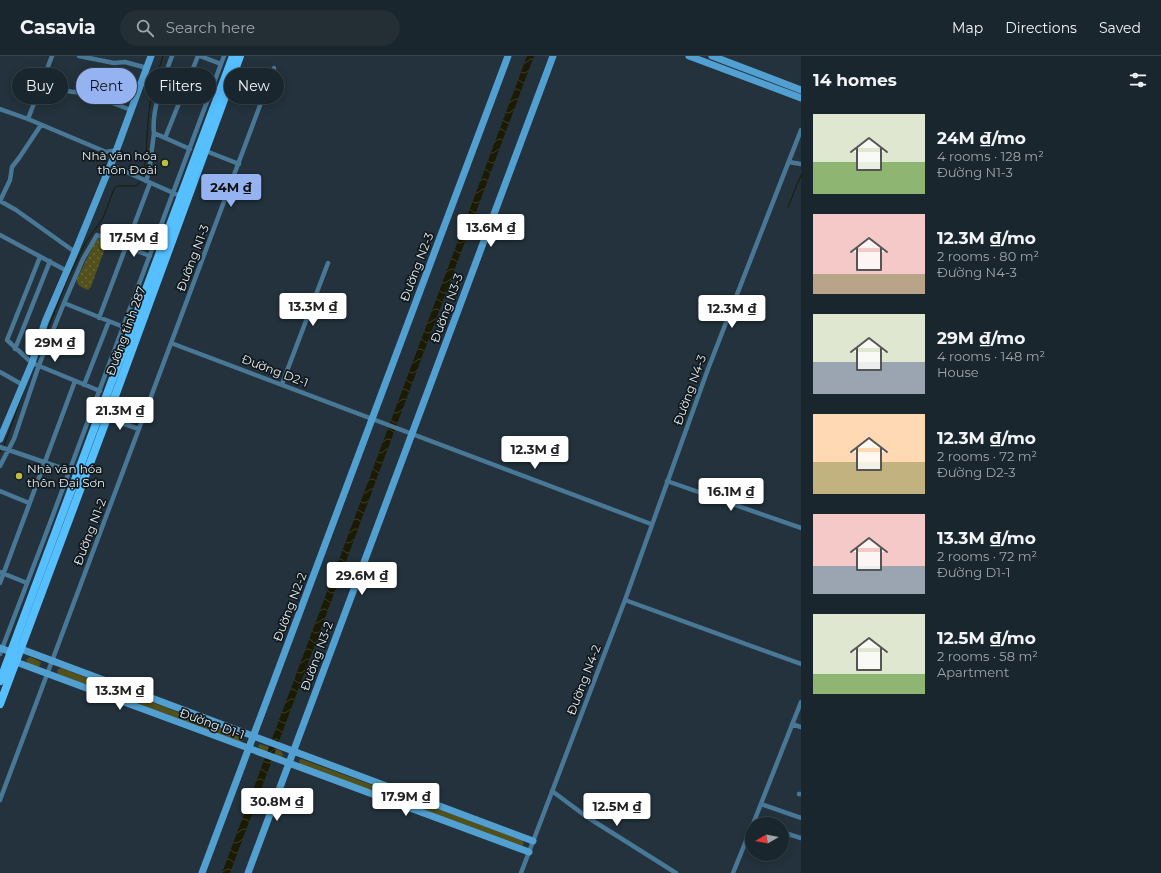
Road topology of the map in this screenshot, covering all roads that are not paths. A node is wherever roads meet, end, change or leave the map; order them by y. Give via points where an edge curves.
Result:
1 (52, 56) edge
2 (79, 56) edge
3 (151, 56) edge
4 (172, 56) edge
5 (199, 56) edge
6 (224, 56) edge
7 (233, 56) edge
8 (240, 56) edge
9 (508, 56) edge
10 (553, 56) edge
11 (689, 56) edge
12 (712, 56) edge
13 (102, 58) edge
14 (221, 64) junction
15 (147, 68) joint
16 (145, 73) edge
17 (801, 90) edge
18 (68, 91) edge
19 (801, 98) edge
20 (261, 104) edge
21 (0, 110) edge
22 (131, 110) junction
23 (28, 119) junction
24 (41, 125) junction
25 (801, 130) edge
26 (154, 134) junction
27 (164, 138) junction
28 (190, 149) junction
29 (117, 150) junction
30 (206, 151) junction
31 (789, 162) junction
32 (239, 164) junction
33 (801, 164) edge
34 (111, 165) junction
35 (148, 182) junction
36 (177, 194) junction
37 (0, 235) edge
38 (126, 246) junction
39 (76, 252) junction
40 (150, 256) junction
41 (40, 257) junction
42 (50, 261) junction
43 (328, 263) dead end
44 (67, 271) junction
45 (64, 303) junction
46 (99, 318) junction
47 (109, 321) junction
48 (127, 328) junction
49 (171, 343) junction
50 (15, 349) junction
51 (32, 363) junction
52 (39, 365) junction
53 (0, 372) edge
54 (75, 381) junction
55 (23, 384) junction
56 (282, 384) junction
57 (84, 385) junction
58 (107, 395) junction
59 (108, 418) junction
60 (372, 418) junction
61 (139, 429) junction
62 (412, 433) junction
63 (0, 439) edge
64 (0, 447) edge
65 (9, 450) junction
66 (45, 462) junction
67 (0, 466) edge
68 (70, 470) junction
69 (667, 481) junction
70 (0, 491) edge
71 (29, 503) junction
72 (651, 524) junction
73 (801, 528) edge
74 (2, 573) edge
75 (0, 583) edge
76 (27, 583) junction
77 (625, 600) junction
78 (20, 649) junction
79 (1, 650) edge
80 (11, 652) junction
81 (52, 661) junction
82 (16, 662) junction
83 (801, 664) edge
84 (47, 674) junction
85 (0, 681) edge
86 (801, 703) edge
87 (0, 704) edge
88 (792, 724) junction
89 (801, 726) edge
90 (253, 736) junction
91 (248, 749) junction
92 (294, 752) junction
93 (290, 764) junction
94 (552, 791) junction
95 (0, 800) edge
96 (760, 804) junction
97 (755, 817) edge
98 (801, 818) edge
99 (789, 834) edge
100 (801, 838) edge
101 (533, 841) junction
102 (745, 844) edge
103 (529, 852) junction
104 (202, 873) edge
105 (248, 873) edge
106 (521, 873) edge
107 (676, 873) edge
108 (733, 873) edge

1 - 23 street
2 - 13 street
3 - 15 street
4 - 26 street via 161,89 153,125
5 - 14 street
5 - 27 street
6 - 14 street
7 - 36 main road, Đường tỉnh 287
8 - 30 main road, Đường tỉnh 287
9 - 60 street, Đường N2-3
10 - 62 street, Đường N3-3
11 - 19 street
12 - 17 street
13 - 15 street via 114,63 125,62
14 - 28 street
16 - 22 street
18 - 22 street via 89,94
20 - 32 street, Đường N1-3
21 - 23 street
22 - 29 street
23 - 24 street
24 - 29 street via 106,152
24 - 39 street via 12,167 10,180 0,201
25 - 31 street, Đường N4-3
26 - 27 street
26 - 35 street
27 - 28 street
28 - 36 street
29 - 34 street
30 - 32 street
30 - 58 main road, Đường tỉnh 287
31 - 33 street
31 - 69 street, Đường N4-3
32 - 49 street, Đường N1-3
34 - 35 street
34 - 39 street
35 - 36 street
35 - 38 street
36 - 40 street
36 - 48 main road, Đường tỉnh 287
37 - 41 street
38 - 40 street
38 - 45 street via 97,235 83,259
38 - 46 street
39 - 44 street
40 - 48 street
41 - 42 street
41 - 50 street via 7,340
42 - 44 street
42 - 50 street
43 - 56 street
44 - 51 street via 45,322
45 - 46 street
45 - 52 street
46 - 47 street
47 - 48 street
47 - 57 street
48 - 58 main road, Đường tỉnh 287
49 - 56 street, Đường D2-1
49 - 61 street, Đường N1-2
50 - 51 street
51 - 52 street
51 - 55 street
52 - 54 street
52 - 65 street
53 - 55 street
54 - 57 street
54 - 66 street
55 - 63 street
56 - 60 street, Đường D2-1
57 - 58 street
58 - 59 main road, Đường tỉnh 287
58 - 68 street
58 - 80 main road, Đường tỉnh 287
59 - 61 street
59 - 78 main road, Đường tỉnh 287
60 - 62 street, Đường D2-1
60 - 90 street, Đường N2-2
61 - 81 street, Đường N1-2
62 - 72 street, Đường D2-1
62 - 92 street, Đường N3-2
64 - 65 street
65 - 66 street
65 - 67 street
66 - 68 street
66 - 71 street
68 - 76 street
69 - 72 street, Đường N4-3
69 - 73 street
70 - 71 street
71 - 74 street
72 - 77 street, Đường N4-2
74 - 75 street
74 - 76 street
76 - 79 street
77 - 83 street
77 - 94 street, Đường N4-2
78 - 80 street
78 - 81 street, Đường D1-1
78 - 82 main road, Đường tỉnh 287
79 - 80 street
80 - 82 street
80 - 85 main road, Đường tỉnh 287
81 - 84 street, Đường N1-2
81 - 90 street, Đường D1-1
82 - 84 street, Đường D1-1
82 - 87 main road, Đường tỉnh 287
84 - 91 street, Đường D1-1
84 - 95 street, Đường N1-2
86 - 88 street
88 - 89 street
88 - 96 street
90 - 91 street, Đường N2-2
90 - 92 street, Đường D1-1
91 - 93 street, Đường D1-1
91 - 104 street, Đường N2-2
92 - 93 street, Đường N3-2
92 - 101 street, Đường D1-1
93 - 103 street, Đường D1-1
93 - 105 street, Đường N3-2
94 - 101 street, Đường N4-2
94 - 107 street via 587,817
96 - 97 street
96 - 98 street
99 - 100 street
101 - 103 street, Đường N4-2
102 - 108 street
103 - 106 street, Đường N4-2

